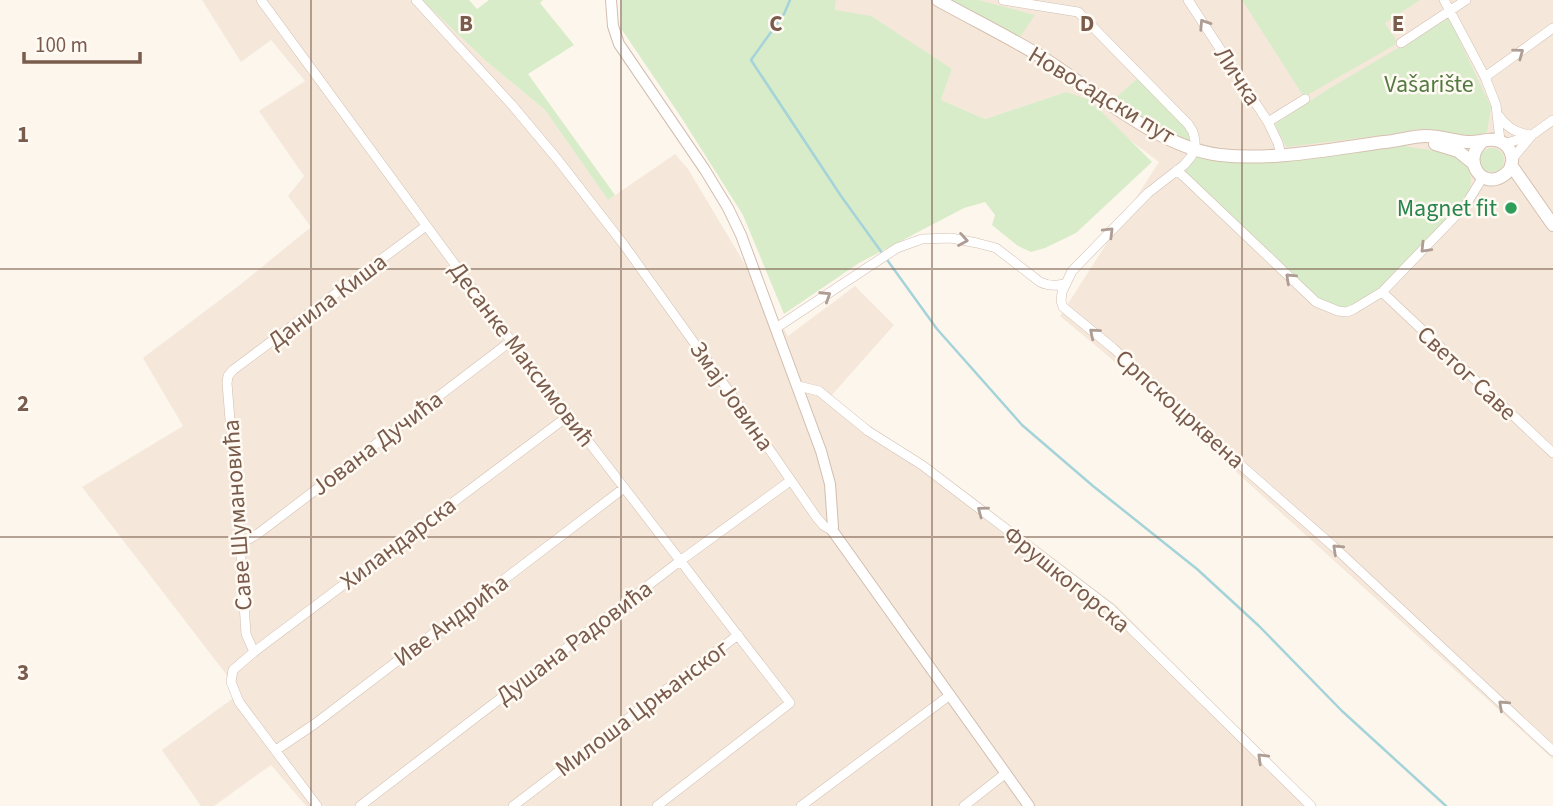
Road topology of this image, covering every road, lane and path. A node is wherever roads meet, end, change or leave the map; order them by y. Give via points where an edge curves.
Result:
1 (261, 0) edge
2 (416, 0) edge
3 (611, 0) edge
4 (938, 0) edge
5 (1003, 0) edge
6 (1188, 0) edge
7 (1444, 0) edge
8 (1466, 0) edge
9 (1450, 11) junction
10 (1553, 28) edge
11 (1401, 43) dead end
12 (1485, 77) junction
13 (1304, 99) dead end
14 (1497, 112) junction
15 (1553, 120) edge
16 (1268, 122) junction
17 (1532, 135) junction
18 (1400, 140) junction
19 (1494, 142) junction
20 (1195, 150) junction
21 (1282, 155) junction
22 (1512, 162) junction
23 (1473, 163) junction
24 (1177, 170) junction
25 (1483, 177) junction
26 (1500, 178) junction
27 (1536, 202) junction
28 (1553, 225) edge
29 (426, 226) junction
30 (1065, 284) junction
31 (1382, 292) junction
32 (776, 328) junction
33 (511, 341) junction
34 (228, 376) joint
35 (798, 386) junction
36 (568, 416) junction
37 (1553, 453) edge
38 (790, 481) junction
39 (624, 488) junction
40 (832, 530) junction
41 (240, 542) junction
42 (680, 561) junction
43 (738, 635) junction
44 (254, 652) junction
45 (950, 695) junction
46 (276, 750) junction
47 (1553, 751) edge
48 (1006, 774) junction
49 (317, 806) edge
50 (360, 806) edge
51 (513, 806) edge
52 (657, 806) edge
53 (801, 806) edge
54 (964, 806) edge
55 (1030, 806) edge
56 (1311, 806) edge

1 - 29 street, Десанке Максимовић
2 - 38 street, Змај Јовина via 558,160 624,245
3 - 32 street via 612,26 619,44 728,208
4 - 20 main road, Новосадски пут via 1040,56 1139,123
5 - 20 street via 1078,12 1188,124
16 -> 6 street, Личка
7 - 9 street
8 - 9 street
9 - 11 street
9 - 12 street
12 -> 10 street
12 - 14 street
13 - 16 street
14 - 17 street via 1513,130
14 - 19 street
15 - 17 street
16 - 21 street, Личка
17 - 19 street
17 - 22 street
18 - 19 main road, Новосадски пут via 1427,136
18 - 21 main road, Новосадски пут
18 - 23 main road, Новосадски пут via 1444,146
19 - 22 main road via 1509,148
19 - 23 main road via 1474,151
20 - 21 main road, Новосадски пут via 1227,156
20 - 24 street
22 - 26 main road
22 - 27 main road
23 - 25 main road, Новосадски пут
30 -> 24 street via 1105,235
31 -> 24 street via 1347,312 1316,302
25 - 26 main road
25 -> 31 street via 1465,206
26 - 27 main road
27 - 28 main road
29 - 33 street, Десанке Максимовић
29 - 34 street, Данила Киша
32 -> 30 street via 897,248 922,239 951,238 996,248 1045,285
47 -> 30 street, Српскоцрквена via 1334,546 1063,307
31 - 37 street, Светог Саве
32 - 35 street
33 - 36 street, Десанке Максимовић
33 - 41 street, Јована Дучића via 259,533
34 - 41 street, Саве Шумановића
35 - 40 street via 828,473
56 -> 35 street, Фрушкогорска via 1110,608 819,391
36 - 39 street, Десанке Максимовић
36 - 44 street, Хиландарска
38 - 40 street, Змај Јовина
38 - 42 street, Душана Радовића
39 - 42 street, Десанке Максимовић
39 - 46 street, Иве Андрића
40 - 45 street, Змај Јовина
41 - 44 street, Саве Шумановића via 246,635
42 - 43 street, Десанке Максимовић
42 - 50 street, Душана Радовића
43 - 51 street, Милоша Црњанског
43 - 52 street, Десанке Максимовић via 790,704
44 - 46 street, Хиландарска via 232,674 233,688
45 - 48 street, Змај Јовина
45 - 53 street
46 - 49 street
48 - 54 street
48 - 55 street, Змај Јовина

